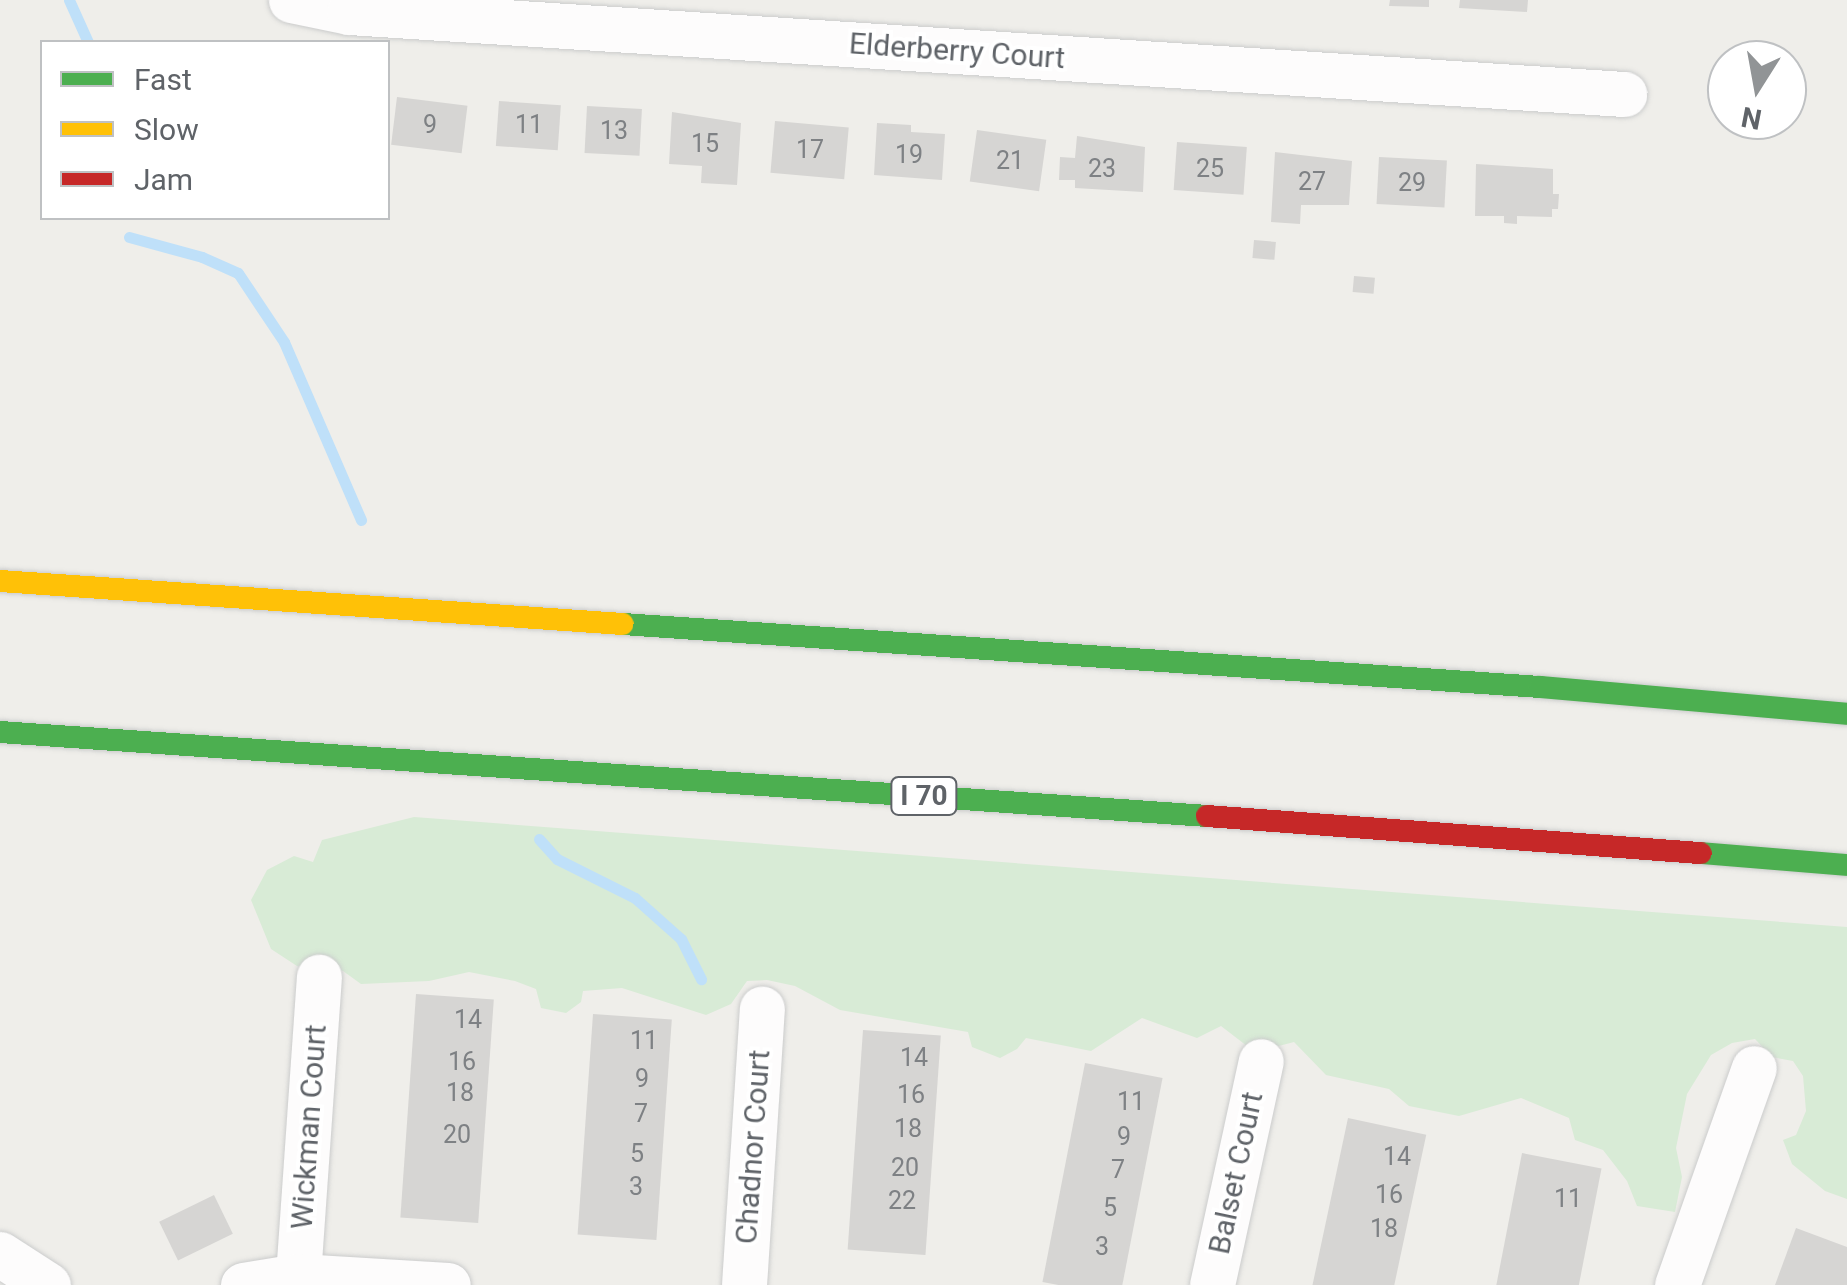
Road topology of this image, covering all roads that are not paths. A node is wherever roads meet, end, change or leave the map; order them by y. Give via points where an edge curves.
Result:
1 (292, 0) edge
2 (1624, 94) dead end
3 (0, 581) edge
4 (1847, 714) edge
5 (0, 732) edge
6 (1847, 865) edge
7 (319, 977) dead end
8 (762, 1008) dead end
9 (1261, 1061) dead end
10 (1754, 1068) dead end
11 (0, 1254) edge
12 (298, 1276) junction
13 (48, 1285) edge
14 (243, 1285) edge
15 (448, 1285) edge
16 (744, 1285) edge
17 (1212, 1285) edge
18 (1677, 1285) edge

1 - 2 street, Elderberry Court via 349,12
3 - 4 highway
5 - 6 highway, I 70
7 - 12 street, Wickman Court
8 - 16 street, Chadnor Court
9 - 17 street, Balset Court
10 - 18 street
11 - 13 street
12 - 14 street
12 - 15 street

